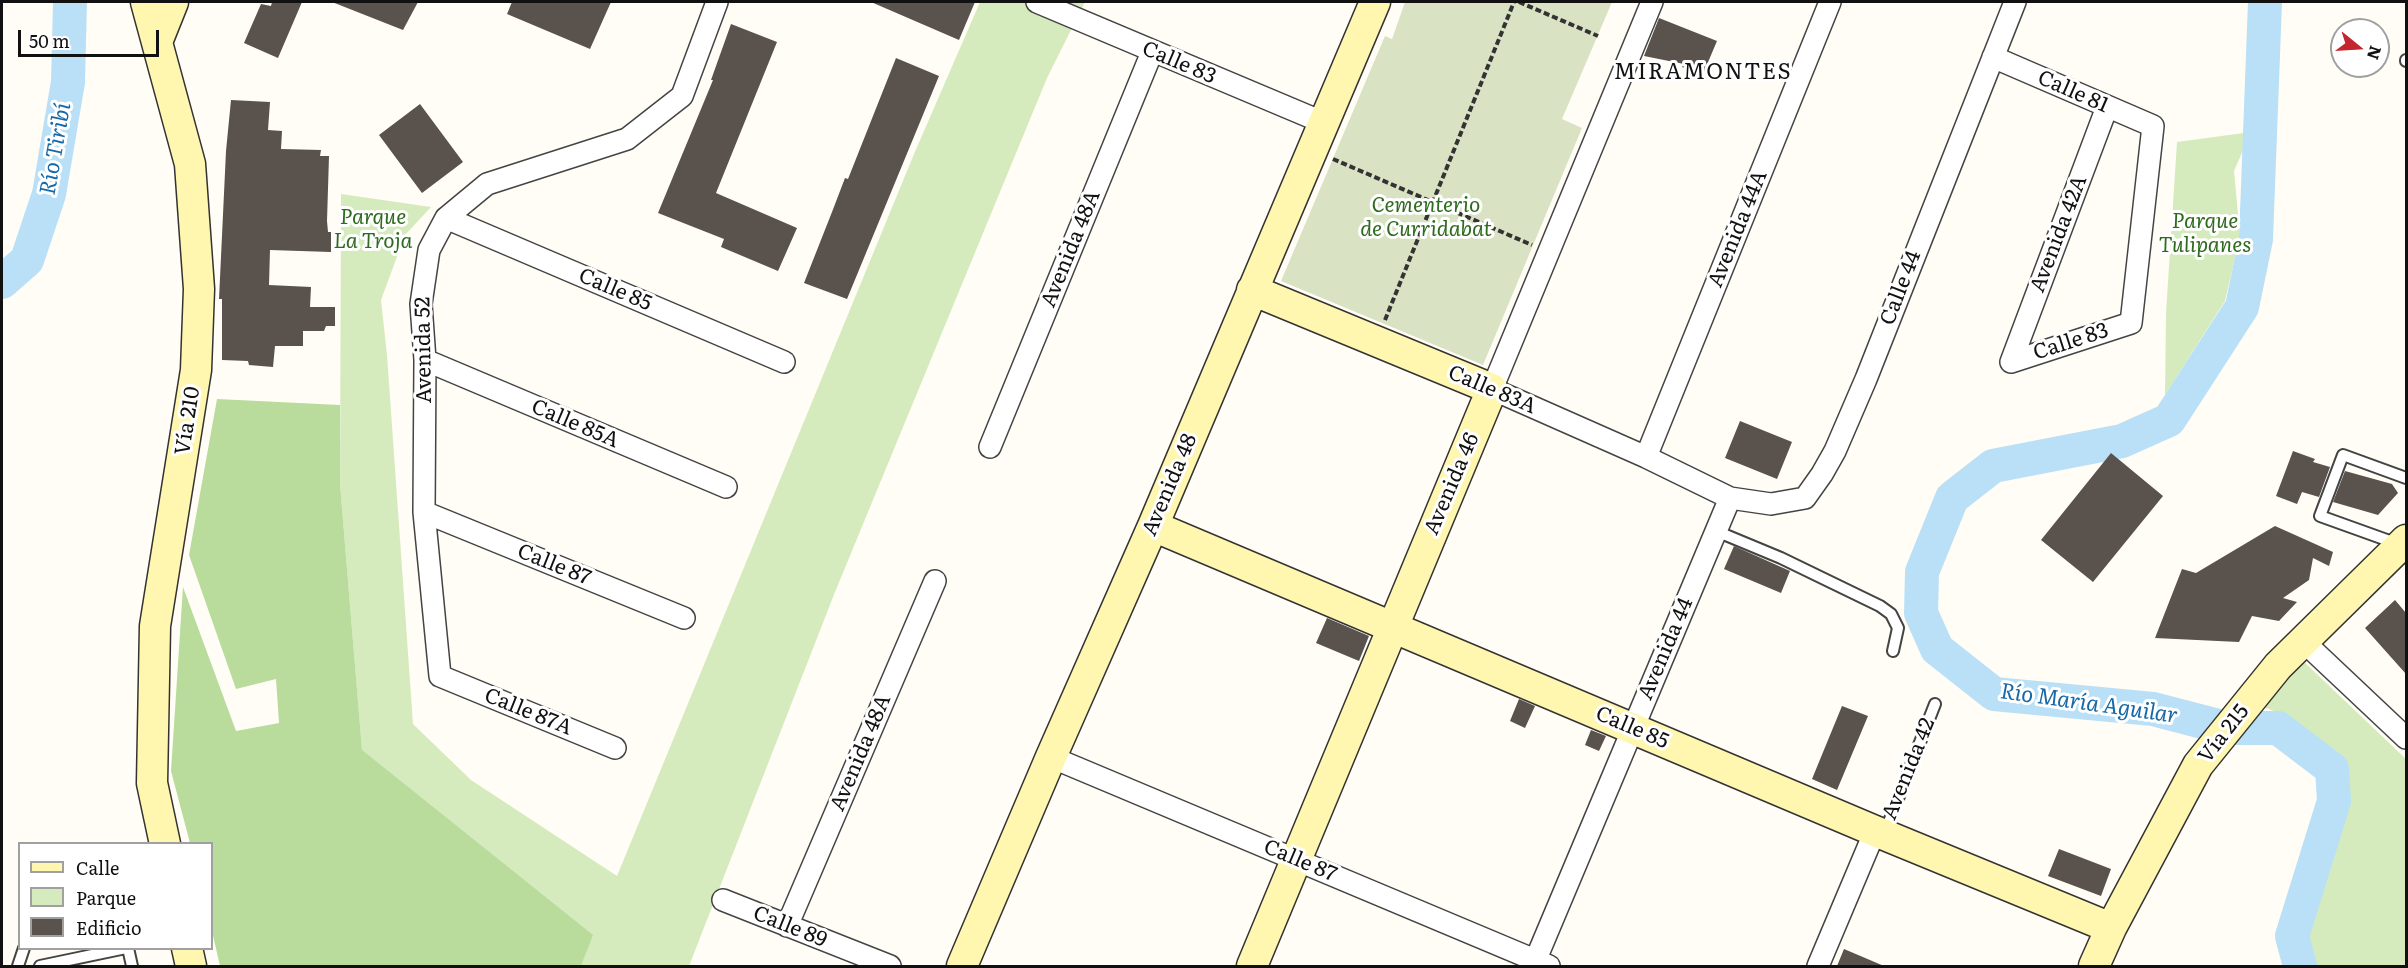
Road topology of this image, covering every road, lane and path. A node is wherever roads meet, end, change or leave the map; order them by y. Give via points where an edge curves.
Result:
1 (146, 2) edge
2 (173, 2) edge
3 (717, 2) edge
4 (1037, 2) edge
5 (1375, 2) edge
6 (1514, 2) edge
7 (1519, 2) edge
8 (1652, 2) edge
9 (1830, 2) edge
10 (2015, 2) edge
11 (1598, 36) dead end
12 (157, 42) junction
13 (1152, 52) junction
14 (1993, 57) junction
15 (2107, 107) junction
16 (1322, 122) junction
17 (1333, 159) dead end
18 (1432, 201) junction
19 (446, 218) junction
20 (1533, 245) dead end
21 (1252, 290) junction
22 (1383, 323) dead end
23 (2131, 323) joint
24 (425, 360) junction
25 (784, 362) dead end
26 (2011, 362) joint
27 (1492, 389) junction
28 (990, 447) dead end
29 (1646, 457) junction
30 (2406, 478) edge
31 (726, 488) dead end
32 (1730, 498) junction
33 (424, 512) junction
34 (1153, 526) junction
35 (1716, 531) junction
36 (2403, 542) edge
37 (935, 581) dead end
38 (684, 618) dead end
39 (1392, 626) junction
40 (2303, 640) junction
41 (1893, 651) dead end
42 (440, 676) joint
43 (1935, 704) dead end
44 (1632, 728) junction
45 (2406, 738) edge
46 (615, 748) dead end
47 (1051, 757) junction
48 (1879, 833) junction
49 (165, 842) edge
50 (1296, 859) junction
51 (723, 900) dead end
52 (787, 926) junction
53 (2111, 928) junction
54 (23, 950) edge
55 (117, 950) edge
56 (128, 950) edge
57 (187, 950) edge
58 (1539, 964) edge
59 (18, 966) edge
60 (40, 966) edge
61 (132, 966) edge
62 (191, 966) edge
63 (890, 966) edge
64 (962, 966) edge
65 (1252, 966) edge
66 (1818, 966) edge
67 (2094, 966) edge

1 - 12 main road, Vía 210
2 - 12 main road
3 - 19 street, Avenida 52 via 681,96 627,140 487,184
4 - 13 street, Calle 83
5 - 16 main road, Avenida 48
6 - 18 path
7 - 11 path
8 - 27 street, Avenida 46
9 - 29 street, Avenida 44A
10 - 14 street, Calle 44
12 - 49 main road, Vía 210 via 190,164 199,289 196,370 155,626 152,783
13 - 16 street, Calle 83
13 - 28 street, Avenida 48A
14 - 15 street, Calle 81
14 - 32 street, Calle 44 via 1866,379 1822,474 1805,498 1771,504
15 - 23 street, Calle 81 via 2153,126
15 - 26 street, Avenida 42A
16 - 21 main road, Avenida 48
17 - 18 path
18 - 20 path
18 - 22 path
19 - 24 street, Avenida 52 via 429,250 420,304
19 - 25 street, Calle 85
21 - 27 main road, Calle 83A
21 - 34 main road, Avenida 48
23 - 26 street, Calle 83
24 - 31 street, Calle 85A
24 - 33 street, Avenida 52
27 - 29 street, Calle 83A
27 - 39 main road, Avenida 46
29 - 32 street, Calle 83A
30 - 36 lane via 2343,455 2320,516
32 - 35 street, Avenida 44
33 - 38 street, Calle 87
33 - 42 street, Avenida 52
34 - 39 main road, Calle 85
34 - 47 main road, Avenida 48
35 - 41 lane via 1880,606 1891,614 1898,628
35 - 44 street, Avenida 44
36 - 40 main road, Vía 215
37 - 52 street, Avenida 48A
39 - 44 main road, Calle 85
39 - 50 main road, Avenida 46
40 - 45 street
40 - 53 main road, Vía 215 via 2198,765
42 - 46 street, Calle 87A
43 - 48 lane, Avenida 42
44 - 48 main road, Calle 85
44 - 58 street, Avenida 44
47 - 50 street, Calle 87
47 - 64 main road, Avenida 48
48 - 53 main road, Calle 85
48 - 66 street, Avenida 42
50 - 58 street, Calle 87
50 - 65 main road, Avenida 46
51 - 52 street, Calle 89
52 - 63 street, Calle 89
53 - 67 main road, Vía 215
54 - 59 lane
55 - 60 lane
56 - 61 lane
57 - 62 main road

